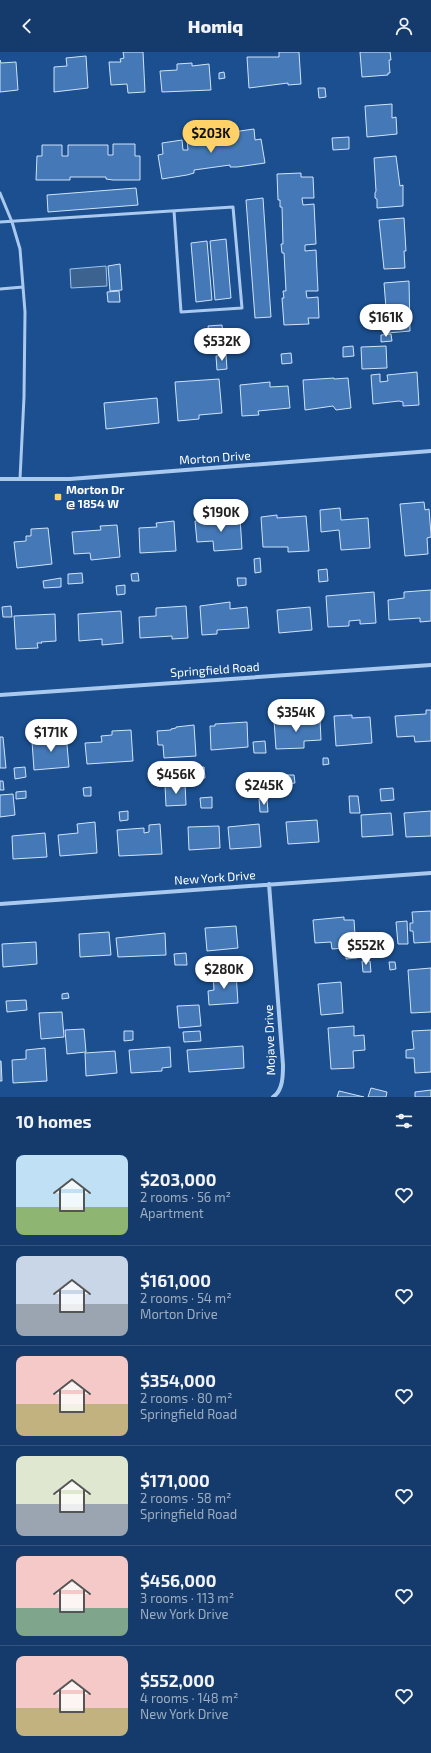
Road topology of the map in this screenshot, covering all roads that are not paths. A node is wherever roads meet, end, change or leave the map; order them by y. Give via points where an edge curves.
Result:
1 (0, 193) edge
2 (174, 211) junction
3 (0, 222) edge
4 (12, 222) junction
5 (23, 287) junction
6 (0, 288) edge
7 (431, 451) edge
8 (0, 479) edge
9 (20, 480) junction
10 (431, 665) edge
11 (0, 695) edge
12 (431, 873) edge
13 (269, 884) junction
14 (0, 904) edge
15 (273, 1097) edge

1 - 4 lane
2 - 2 lane via 181,312 242,308 233,206
2 - 4 lane
3 - 4 lane
4 - 5 lane via 20,249
5 - 6 lane
5 - 9 lane via 25,346
7 - 9 street, Morton Drive via 70,479
8 - 9 street, Morton Drive
10 - 11 street, Springfield Road
12 - 13 street, New York Drive
13 - 14 street, New York Drive
13 - 15 street, Mojave Drive via 283,1065 281,1086

